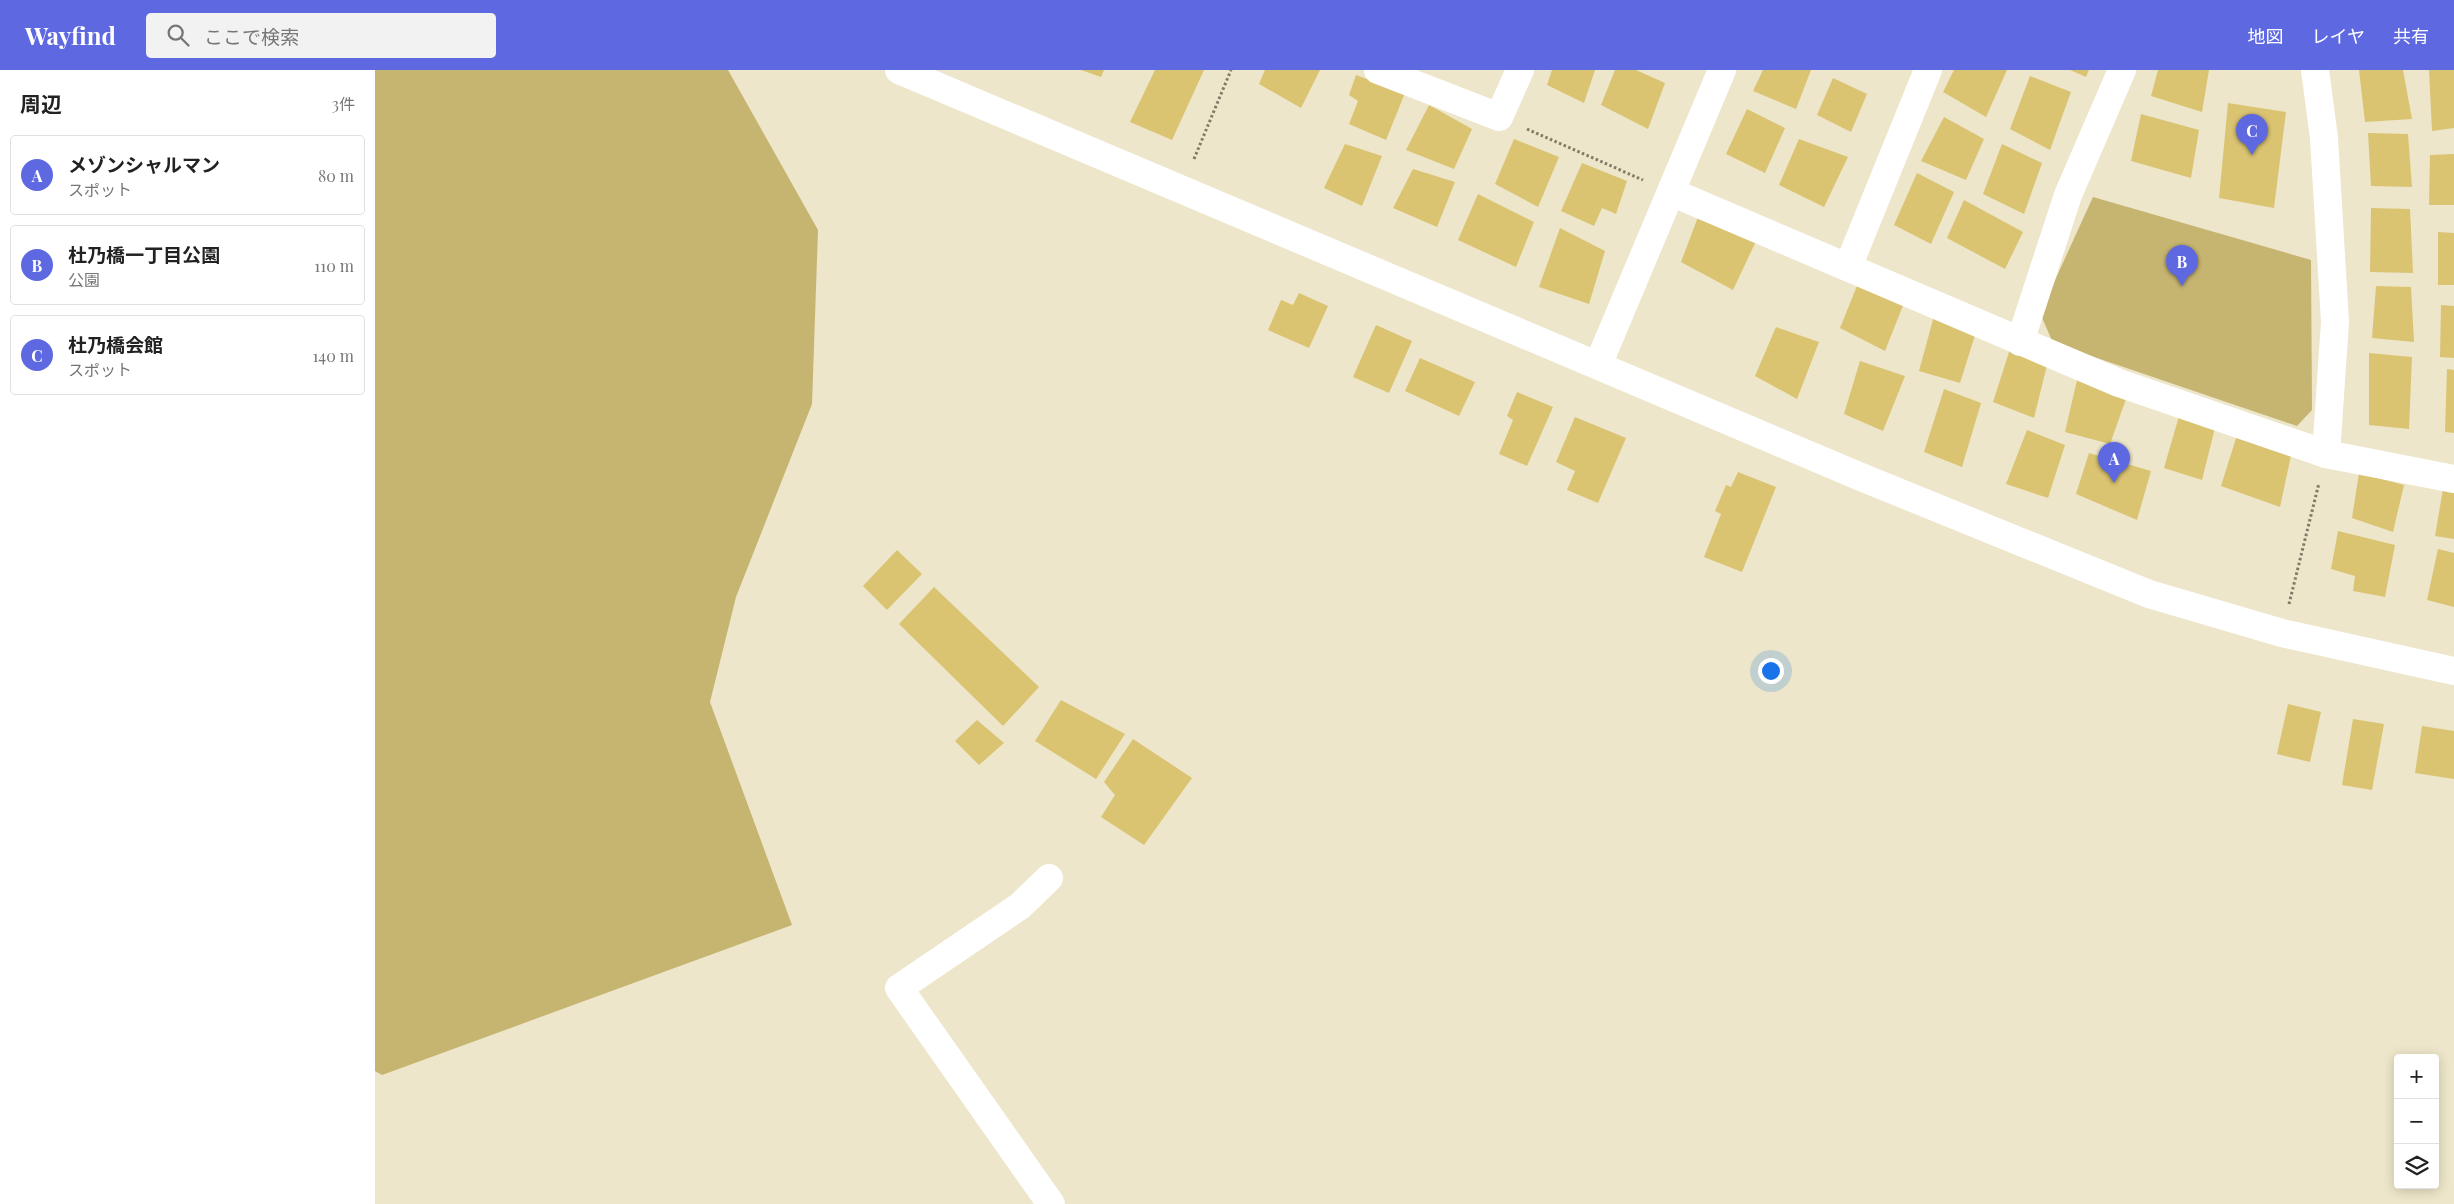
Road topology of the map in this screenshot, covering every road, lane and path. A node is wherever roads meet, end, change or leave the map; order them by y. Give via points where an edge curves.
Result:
1 (899, 70) edge
2 (1231, 70) edge
3 (1378, 70) edge
4 (1520, 70) edge
5 (1723, 70) edge
6 (1928, 70) edge
7 (2122, 70) edge
8 (2315, 70) edge
9 (1499, 117) junction
10 (1182, 188) junction
11 (1671, 192) junction
12 (1848, 267) junction
13 (2020, 342) junction
14 (1598, 365) junction
15 (2326, 454) junction
16 (2454, 479) edge
17 (2282, 632) junction
18 (2454, 671) edge
19 (1049, 878) dead end
20 (1051, 1204) edge

1 - 10 street
2 - 10 path
3 - 9 street
4 - 9 street
5 - 11 street
6 - 12 street
7 - 13 street via 2068,195
8 - 15 street via 2324,138 2335,322
9 - 11 path
10 - 14 street
11 - 12 street
11 - 14 street
12 - 13 street
13 - 15 street via 2119,383
14 - 17 street via 2149,594
15 - 16 street
15 - 17 path
17 - 18 street
19 - 20 street via 1020,906 899,988

